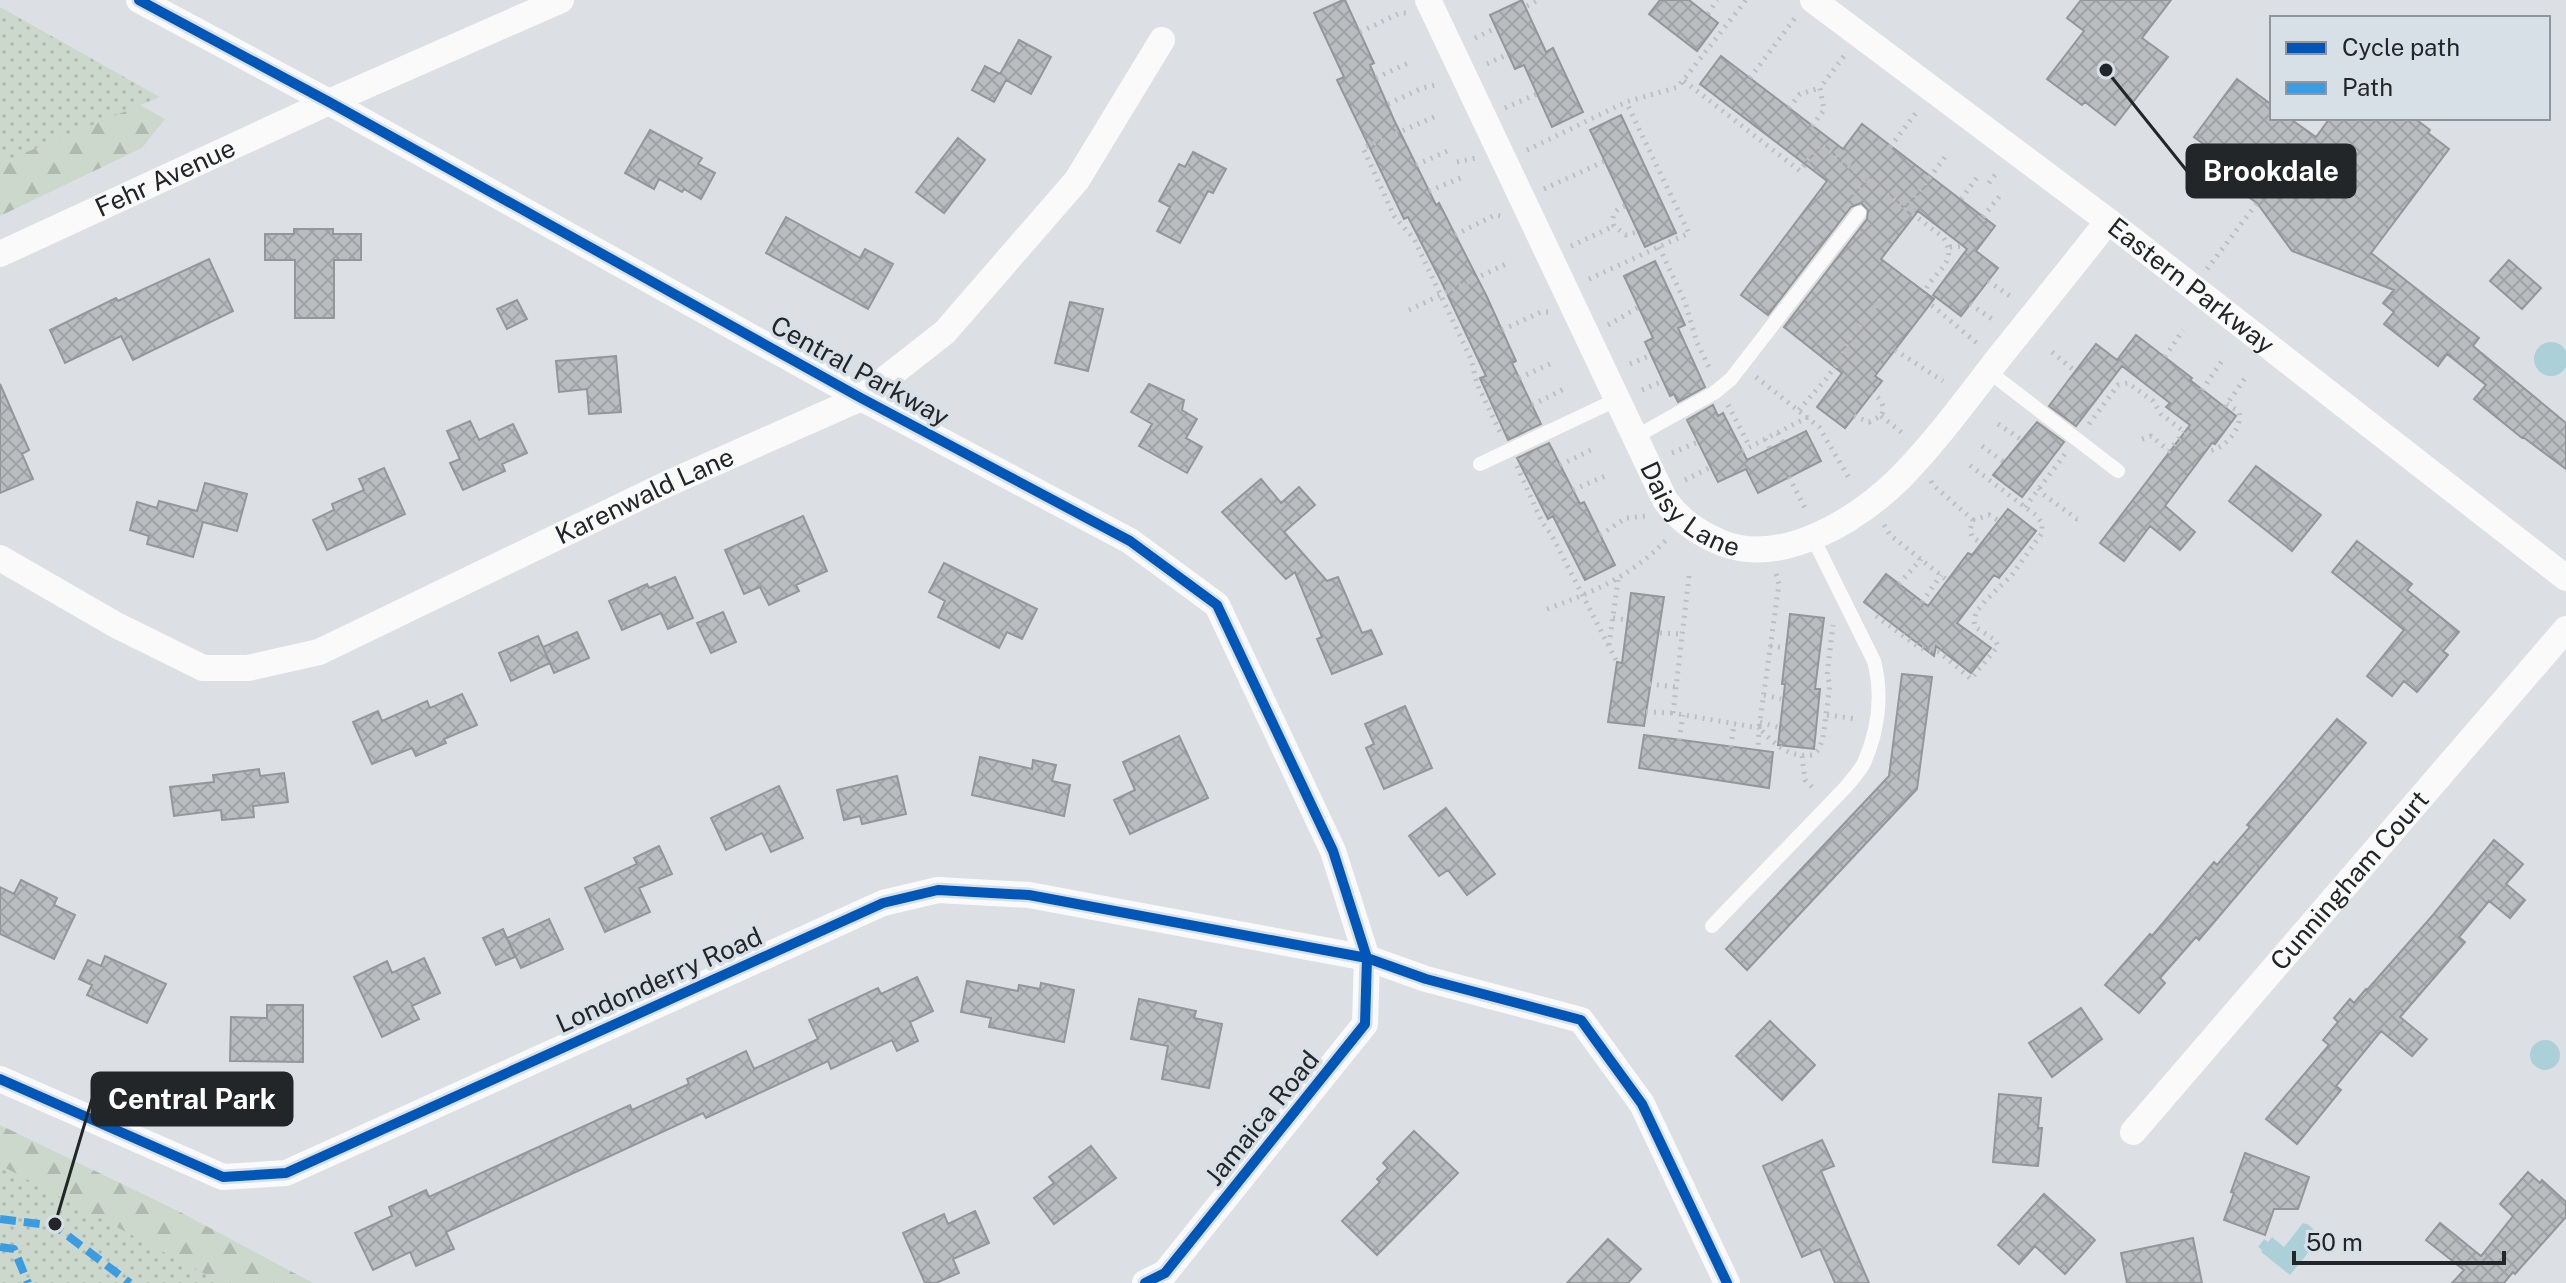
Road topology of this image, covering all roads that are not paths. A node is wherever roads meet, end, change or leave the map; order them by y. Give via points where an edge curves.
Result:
1 (139, 0) edge
2 (561, 0) edge
3 (1807, 5) edge
4 (173, 8) edge
5 (1432, 8) edge
6 (1162, 40) dead end
7 (329, 102) junction
8 (1859, 213) dead end
9 (2108, 221) junction
10 (0, 254) edge
11 (1988, 371) junction
12 (1630, 395) junction
13 (861, 398) junction
14 (1635, 437) junction
15 (1480, 464) dead end
16 (2118, 471) dead end
17 (1815, 536) junction
18 (0, 558) edge
19 (2566, 578) edge
20 (2566, 629) edge
21 (1712, 926) dead end
22 (1367, 958) junction
23 (0, 1079) edge
24 (2133, 1132) dead end
25 (1145, 1283) edge
26 (1727, 1283) edge

1 - 4 street, Central Parkway
2 - 7 street, Fehr Avenue
3 - 9 street, Eastern Parkway via 1933,90
4 - 7 street, Central Parkway
5 - 12 street, Daisy Lane via 1478,75 1505,159 1577,314
6 - 13 street, Karenwald Lane via 1077,180 945,332
7 - 10 street, Fehr Avenue
7 - 13 street, Central Parkway
8 - 14 lane via 1741,367 1720,388
9 - 11 street, Daisy Lane
9 - 19 street, Eastern Parkway
11 - 16 lane
11 - 17 street, Daisy Lane via 1900,478 1855,514
12 - 14 street, Daisy Lane via 1628,426
12 - 15 lane
13 - 18 street, Karenwald Lane via 667,484 319,652 248,668 203,668
13 - 22 street, Central Parkway via 1130,541 1217,605 1333,851
14 - 17 street, Daisy Lane via 1665,500 1705,536 1733,547 1762,550
17 - 21 lane via 1874,661 1879,682 1876,721 1863,765
20 - 24 street, Cunningham Court
22 - 23 street, Londonderry Road via 1029,895 938,890 883,903 286,1173 250,1177 223,1177
22 - 25 street, Jamaica Road via 1365,1024 1165,1273
22 - 26 street, Londonderry Road via 1581,1020 1642,1104

